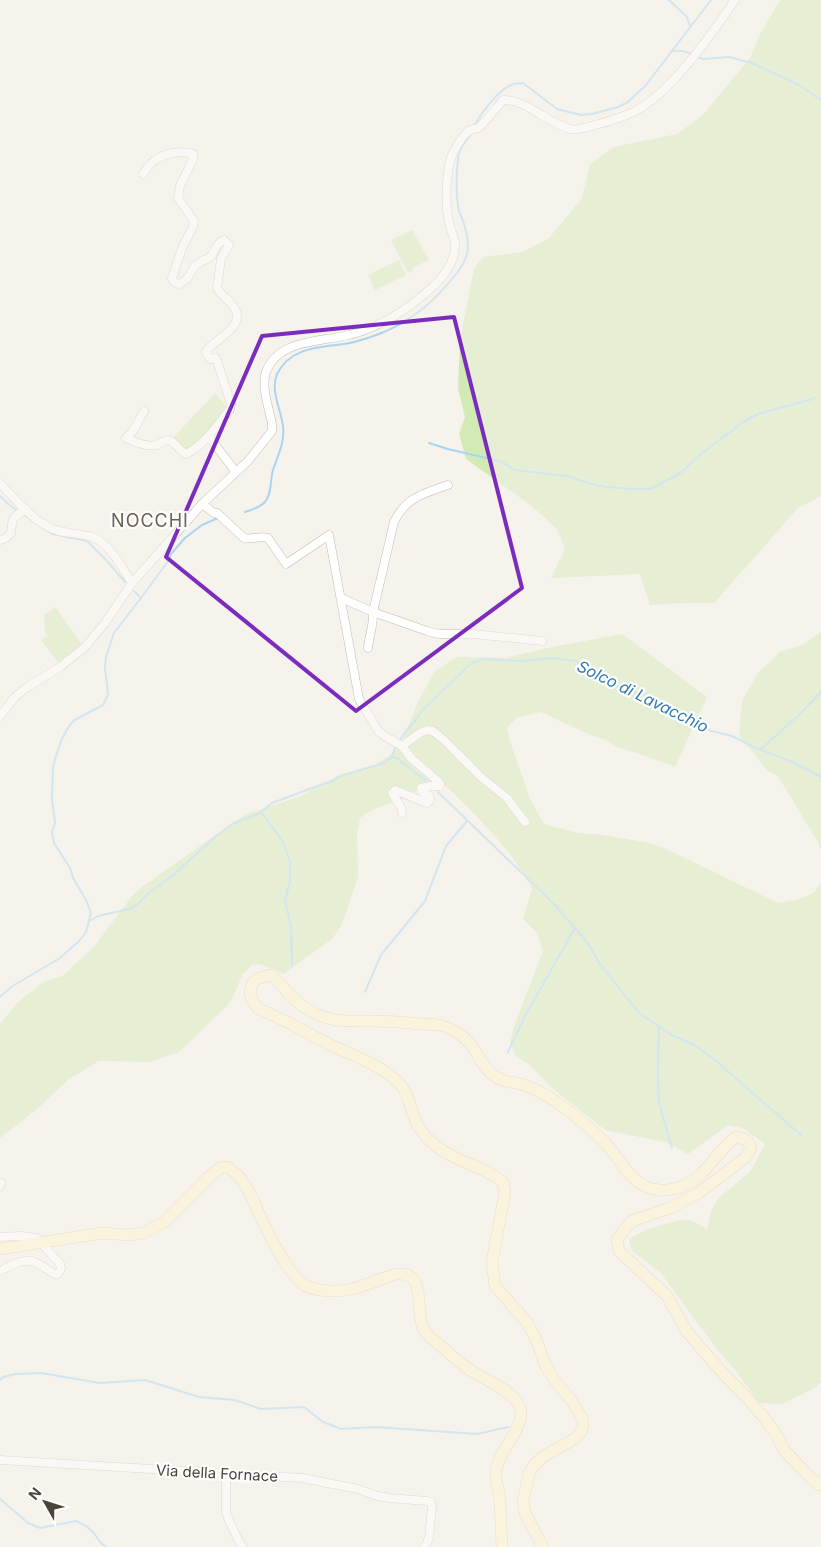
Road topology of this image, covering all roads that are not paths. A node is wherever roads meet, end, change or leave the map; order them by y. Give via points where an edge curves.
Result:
1 (735, 0) edge
2 (142, 174) dead end
3 (144, 411) dead end
4 (208, 437) junction
5 (236, 472) junction
6 (0, 484) edge
7 (448, 485) dead end
8 (202, 504) junction
9 (26, 509) junction
10 (0, 540) edge
11 (132, 583) junction
12 (341, 598) junction
13 (373, 612) junction
14 (542, 641) dead end
15 (368, 648) dead end
16 (0, 716) edge
17 (402, 746) junction
18 (402, 812) dead end
19 (526, 822) dead end
20 (0, 1237) edge
21 (40, 1243) junction
22 (0, 1249) edge
23 (0, 1271) edge
24 (0, 1460) edge
25 (226, 1473) junction
26 (821, 1486) edge
27 (242, 1547) edge
28 (425, 1547) edge
29 (502, 1547) edge
30 (542, 1547) edge

1 - 5 street via 694,56 655,97 638,109 613,120 572,130 523,105 504,100 471,131 451,156 448,172 447,205 456,246 446,272 418,300 382,323 351,335 301,343 273,360 264,382 272,431
2 - 4 street via 157,158 193,154 178,198 194,220 193,227 182,246 172,278 174,282 184,282 199,262 211,256 221,240 228,245 221,259 217,288 233,306 237,318 233,327 206,352 210,359 216,358 231,404
3 - 4 street via 126,438 151,445 167,440 186,454
4 - 5 street
5 - 8 street
6 - 9 street
7 - 13 street via 420,495 399,511
8 - 11 street
8 - 12 street via 244,538 268,538 286,564 329,535
9 - 10 street via 14,517 11,533
9 - 11 street via 54,529 94,537 104,544
11 - 16 street via 85,647 26,688
12 - 13 street
12 - 17 street via 359,699 380,732
13 - 14 street via 439,634
13 - 15 street
17 - 18 street via 440,783 440,786 422,788 422,792 429,795 427,803 395,790 392,793
17 - 19 street via 420,733 433,731 507,798
20 - 21 street via 36,1238
21 - 22 main road
21 - 23 street via 60,1264 62,1269 58,1274 32,1261
21 - 29 main road via 102,1233 143,1233 163,1223 209,1177 226,1166 242,1180 291,1272 305,1286 330,1291 352,1289 396,1274 410,1276 418,1288 419,1314 425,1332 466,1367 519,1403 520,1420 496,1471
24 - 25 street, Via della Fornace
25 - 27 street via 226,1512
25 - 28 street, Via della Fornace via 302,1478 382,1497 427,1500 432,1507
26 - 30 main road via 784,1450 765,1419 687,1332 667,1296 619,1251 617,1239 632,1221 670,1208 699,1193 746,1157 751,1148 748,1140 736,1137 693,1181 677,1188 657,1190 641,1185 629,1175 607,1145 557,1102 521,1084 495,1077 482,1064 472,1045 451,1028 391,1020 331,1019 291,997 277,978 270,975 257,979 250,994 259,1009 378,1067 399,1083 418,1126 430,1140 448,1154 493,1173 503,1182 505,1192 492,1262 495,1286 526,1321 546,1366 583,1420 576,1438 544,1456 534,1464 529,1474 523,1500 525,1514

